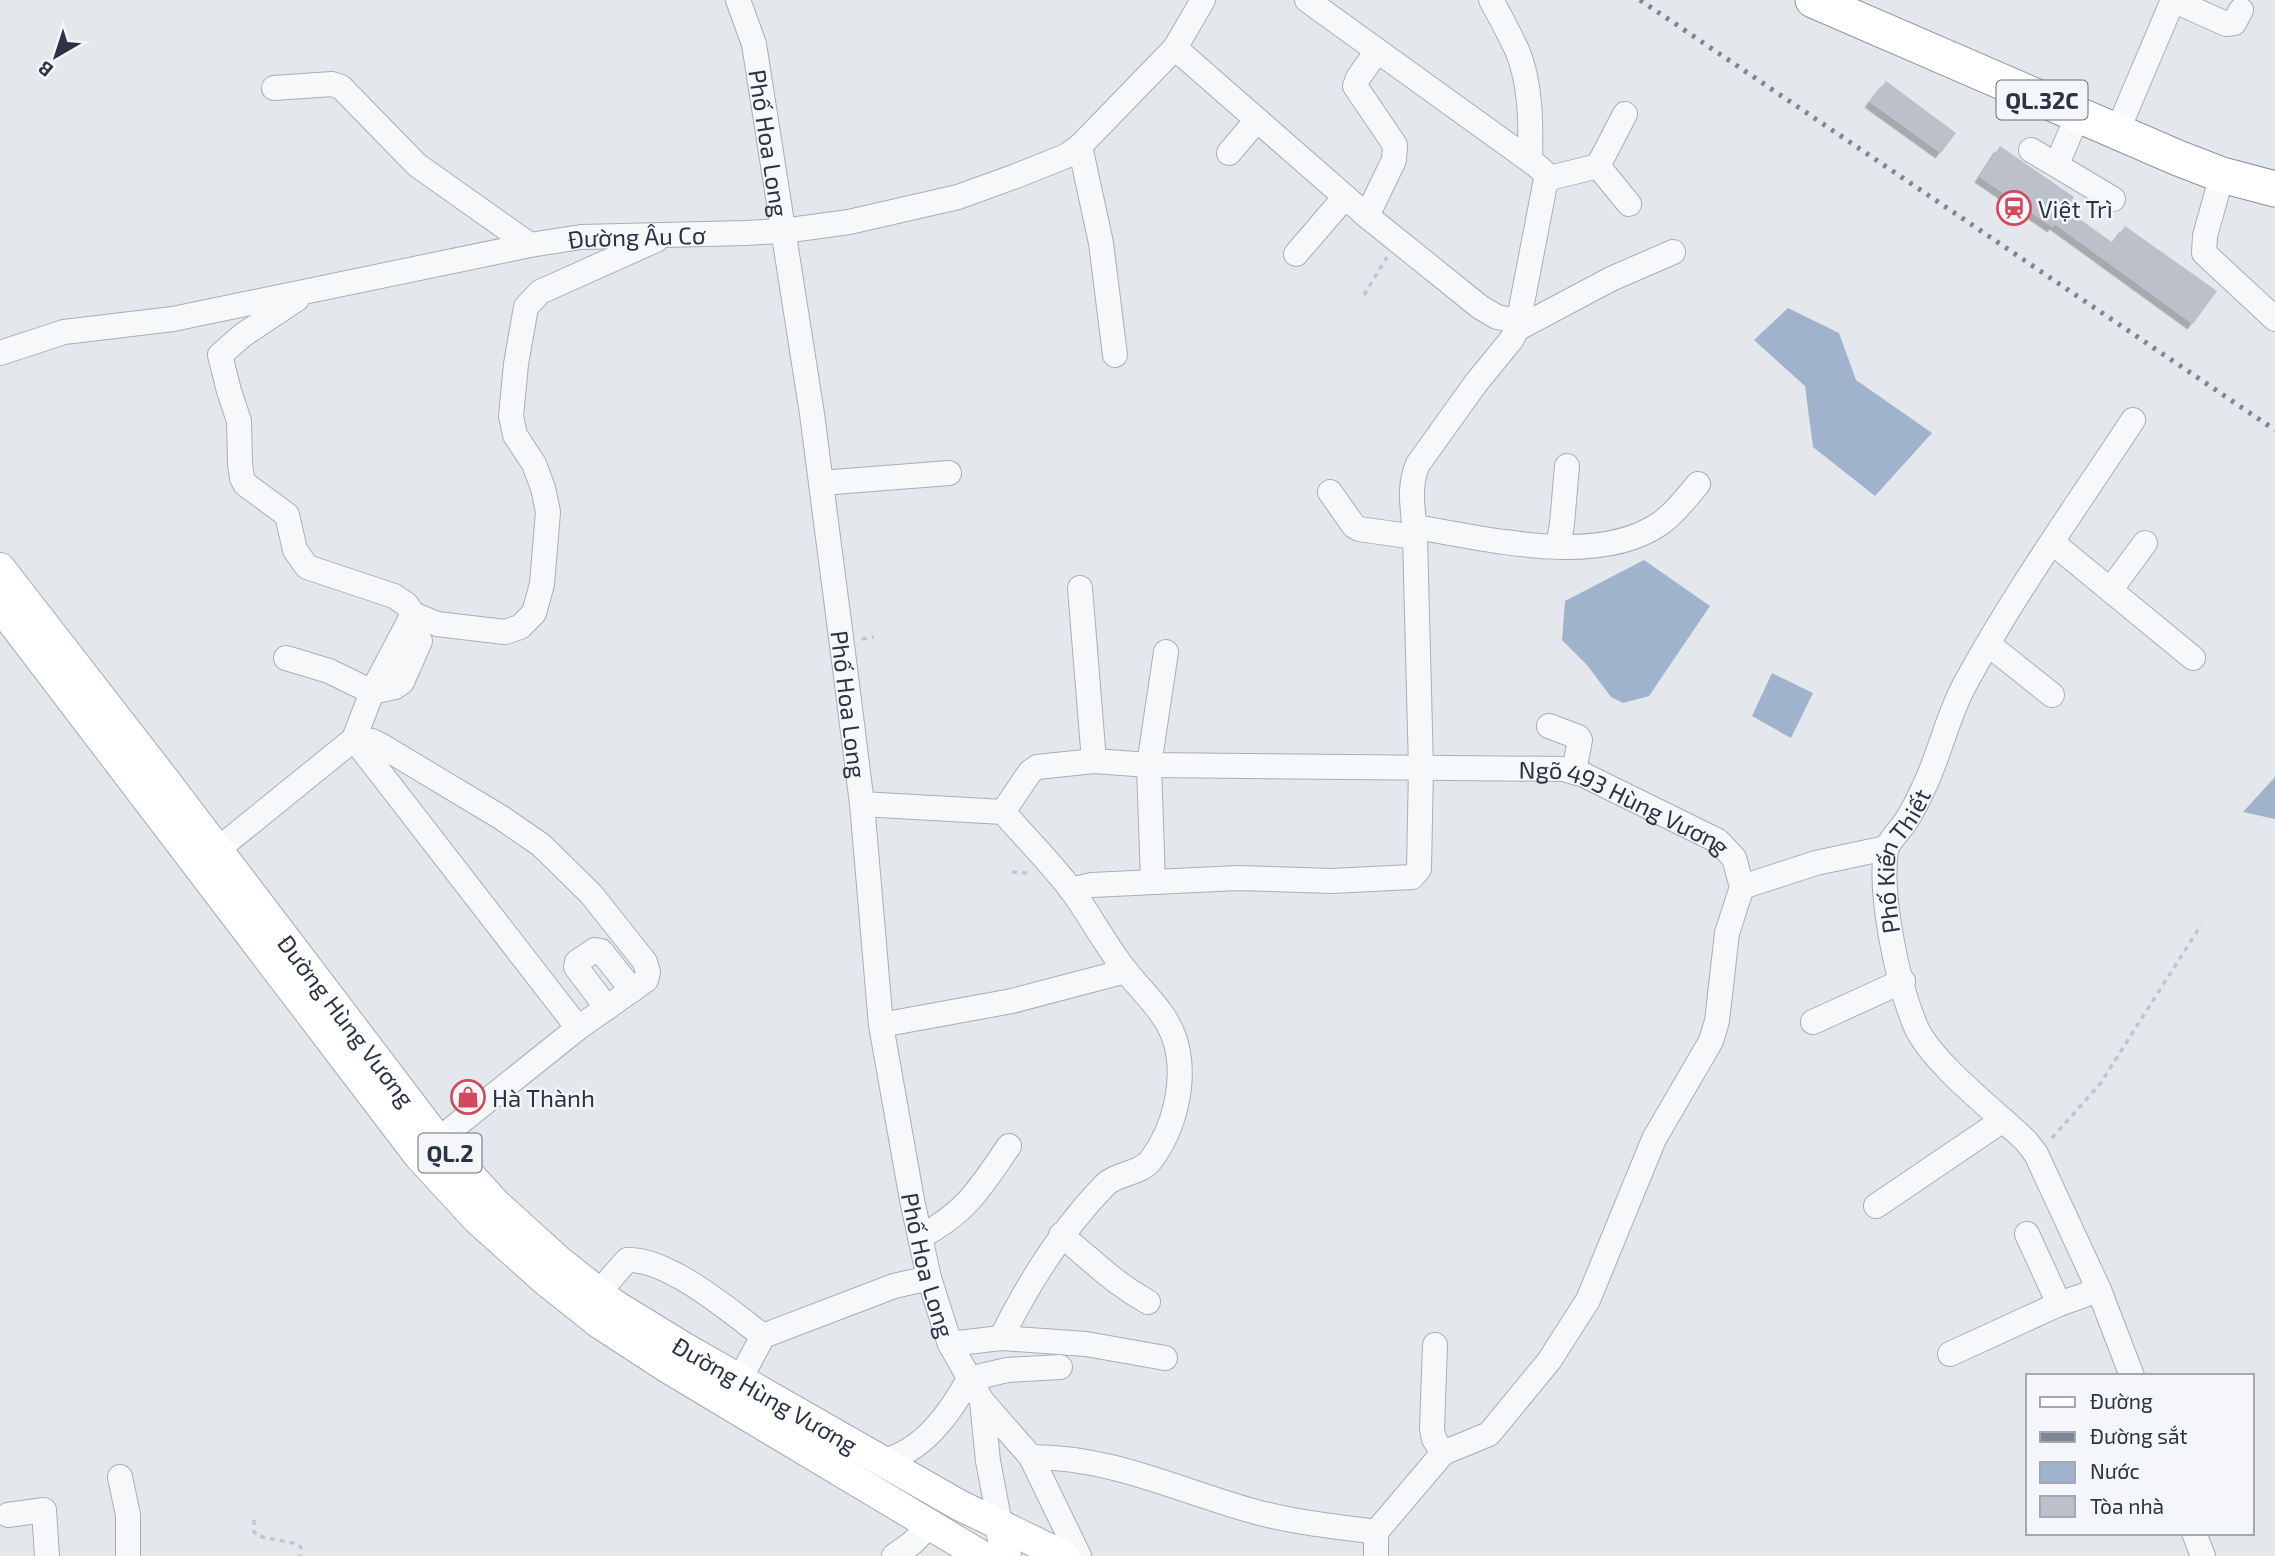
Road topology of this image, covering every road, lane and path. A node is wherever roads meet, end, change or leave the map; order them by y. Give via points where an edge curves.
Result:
1 (738, 0) edge
2 (1203, 0) edge
3 (1307, 0) edge
4 (1491, 0) edge
5 (1813, 0) edge
6 (2173, 0) edge
7 (2241, 10) dead end
8 (1175, 48) junction
9 (1377, 51) junction
10 (274, 88) dead end
11 (1625, 114) dead end
12 (2078, 115) junction
13 (1257, 120) junction
14 (2117, 132) junction
15 (1080, 146) junction
16 (2031, 150) dead end
17 (1229, 153) dead end
18 (1530, 160) junction
19 (2057, 164) junction
20 (1598, 166) junction
21 (2222, 174) junction
22 (1546, 179) junction
23 (2275, 189) edge
24 (1345, 197) junction
25 (2113, 199) dead end
26 (1629, 204) dead end
27 (1367, 216) junction
28 (783, 231) junction
29 (666, 235) junction
30 (1397, 241) junction
31 (530, 245) junction
32 (1673, 252) dead end
33 (1296, 254) dead end
34 (310, 291) junction
35 (1364, 295) dead end
36 (2275, 319) edge
37 (1517, 325) junction
38 (0, 353) edge
39 (1115, 355) dead end
40 (2133, 420) dead end
41 (1567, 466) dead end
42 (949, 473) dead end
43 (821, 483) junction
44 (1698, 484) dead end
45 (1330, 492) dead end
46 (1415, 532) junction
47 (2053, 543) junction
48 (2145, 543) dead end
49 (1558, 546) junction
50 (0, 568) edge
51 (1080, 588) dead end
52 (2111, 589) junction
53 (0, 606) edge
54 (414, 614) junction
55 (420, 641) dead end
56 (1988, 644) junction
57 (1166, 652) dead end
58 (286, 658) dead end
59 (2193, 658) dead end
60 (372, 692) junction
61 (2052, 695) dead end
62 (1549, 726) dead end
63 (354, 739) junction
64 (1094, 761) junction
65 (1149, 765) junction
66 (1421, 768) junction
67 (1574, 771) junction
68 (862, 804) junction
69 (1003, 812) junction
70 (1886, 848) junction
71 (217, 850) junction
72 (1153, 882) junction
73 (1742, 887) junction
74 (1072, 890) junction
75 (2201, 925) dead end
76 (1125, 971) junction
77 (1903, 981) junction
78 (632, 990) junction
79 (607, 1008) junction
80 (1813, 1022) dead end
81 (881, 1024) junction
82 (578, 1028) junction
83 (2003, 1120) junction
84 (438, 1140) junction
85 (1009, 1146) dead end
86 (2036, 1154) junction
87 (1877, 1206) dead end
88 (2027, 1234) dead end
89 (1061, 1235) junction
90 (920, 1237) junction
91 (929, 1278) junction
92 (2099, 1290) junction
93 (599, 1292) junction
94 (1148, 1302) dead end
95 (2059, 1304) junction
96 (763, 1336) junction
97 (1001, 1338) junction
98 (950, 1344) junction
99 (1435, 1345) dead end
100 (1950, 1354) dead end
101 (1165, 1358) dead end
102 (1060, 1367) dead end
103 (2131, 1374) edge
104 (740, 1379) junction
105 (969, 1379) junction
106 (982, 1401) junction
107 (1443, 1453) junction
108 (1031, 1457) junction
109 (882, 1461) junction
110 (120, 1476) dead end
111 (8, 1515) dead end
112 (254, 1520) dead end
113 (931, 1524) junction
114 (1000, 1524) junction
115 (2195, 1535) edge
116 (1376, 1544) edge
117 (47, 1556) edge
118 (128, 1556) edge
119 (300, 1556) edge
120 (894, 1556) edge
121 (982, 1556) edge
122 (1006, 1556) edge
123 (1064, 1556) edge
124 (1079, 1556) edge
125 (2203, 1556) edge

1 - 28 street, Phố Hoa Long via 754,44
2 - 8 street, Đường Âu Cơ
3 - 9 street
4 - 18 street via 1518,52 1531,132
5 - 12 highway, QL.32C
6 - 7 street via 2226,24 2234,23
6 - 14 street
8 - 13 street
8 - 15 street, Đường Âu Cơ
9 - 18 street
9 - 27 street via 1354,86 1395,145 1395,152
10 - 31 street via 332,84 341,88 417,164
11 - 20 street
12 - 14 highway, QL.32C
12 - 19 street
13 - 17 street
13 - 24 street
14 - 21 highway, QL.32C
15 - 28 street, Đường Âu Cơ via 1066,156 958,197 849,222
15 - 39 street via 1101,243
16 - 19 street
18 - 22 street
19 - 25 street
20 - 22 street
20 - 26 street
21 - 23 highway, QL.32C
21 - 36 street via 2204,236 2204,253
22 - 37 street
24 - 27 street
24 - 33 street
27 - 30 street
28 - 29 street, Đường Âu Cơ
28 - 43 street, Phố Hoa Long
29 - 31 street, Đường Âu Cơ via 581,237
29 - 54 street via 540,292 526,307 511,416 515,435 534,464 548,512 542,584 534,613 520,627 505,632 437,624
30 - 35 path
30 - 37 street via 1488,313
31 - 34 street, Đường Âu Cơ
32 - 37 street
34 - 38 street, Đường Âu Cơ via 173,319 64,332
34 - 54 street via 220,355 239,421 242,478 287,515 301,560 315,571 394,596
37 - 46 street via 1512,339 1418,464 1411,485
40 - 47 street, Phố Kiến Thiết
41 - 49 street
42 - 43 street
43 - 68 street, Phố Hoa Long
44 - 49 street via 1662,523 1640,534 1612,544
45 - 46 street via 1359,529
46 - 49 street
46 - 66 street
47 - 52 street
47 - 56 street, Phố Kiến Thiết
48 - 52 street
50 - 71 main road, Đường Hùng Vương / QL.2
51 - 64 street
52 - 59 street
53 - 113 main road, Đường Hùng Vương / QL.2 via 419,1156 477,1219 598,1323
54 - 60 street
55 - 60 street via 402,682
56 - 61 street
56 - 70 street, Phố Kiến Thiết via 1954,707 1920,796
57 - 65 street
58 - 60 street via 329,671
60 - 63 street
62 - 67 street via 1580,740
63 - 71 street
63 - 78 street via 382,746 541,845 591,894 645,962 646,980
63 - 82 street
64 - 65 street, Ngõ 493 Hùng Vương
64 - 69 street, Ngõ 493 Hùng Vương via 1037,767
65 - 66 street, Ngõ 493 Hùng Vương
65 - 72 street
66 - 67 street, Ngõ 493 Hùng Vương
66 - 72 street via 1419,869 1412,877
67 - 73 street, Ngõ 493 Hùng Vương via 1718,841 1734,858
68 - 69 street
68 - 81 street, Phố Hoa Long
69 - 74 street
70 - 73 street via 1816,863
70 - 77 street, Phố Kiến Thiết via 1886,901
71 - 84 main road, Đường Hùng Vương / QL.2
72 - 74 street
73 - 107 street, Ngõ 493 Hùng Vương via 1727,933 1711,1041 1654,1139 1588,1300 1549,1362 1489,1434
74 - 76 street
75 - 86 path via 2100,1084
76 - 81 street via 1012,1001
76 - 89 street via 1162,1013 1175,1040 1175,1112 1149,1164 1108,1182
77 - 80 street
77 - 83 street, Phố Kiến Thiết via 1917,1028 1934,1054
78 - 79 street
78 - 79 street via 601,951 578,962 576,967
79 - 82 street
81 - 90 street, Phố Hoa Long
82 - 84 street
83 - 86 street, Phố Kiến Thiết
83 - 87 street
84 - 93 main road, Đường Hùng Vương / QL.2 via 495,1203
85 - 90 street via 961,1211
86 - 92 street, Phố Kiến Thiết
88 - 95 street
89 - 94 street via 1122,1288
89 - 97 street
90 - 91 street, Phố Hoa Long
91 - 96 street via 894,1286
91 - 98 street, Phố Hoa Long
92 - 95 street
92 - 103 street, Phố Kiến Thiết
93 - 96 street via 628,1260 636,1259 660,1266
93 - 104 main road, Đường Hùng Vương / QL.2
95 - 100 street
96 - 104 street
97 - 98 street
97 - 101 street via 1086,1344
98 - 105 street, Phố Hoa Long
99 - 107 street via 1432,1435
102 - 105 street via 1007,1370
104 - 109 main road, Đường Hùng Vương / QL.2
105 - 106 street, Phố Hoa Long
105 - 109 street via 950,1410 925,1437
106 - 108 street, Phố Hoa Long
106 - 114 street, Phố Hoa Long
107 - 116 street, Ngõ 493 Hùng Vương
108 - 116 street via 1100,1463
108 - 124 street, Phố Hoa Long
109 - 114 main road, Đường Hùng Vương / QL.2
110 - 118 street via 128,1515
111 - 117 street via 44,1510
112 - 119 path via 258,1536 298,1544
113 - 120 street
113 - 121 main road, Đường Hùng Vương / QL.2
114 - 122 main road
114 - 123 main road, Đường Hùng Vương / QL.2
115 - 125 street

